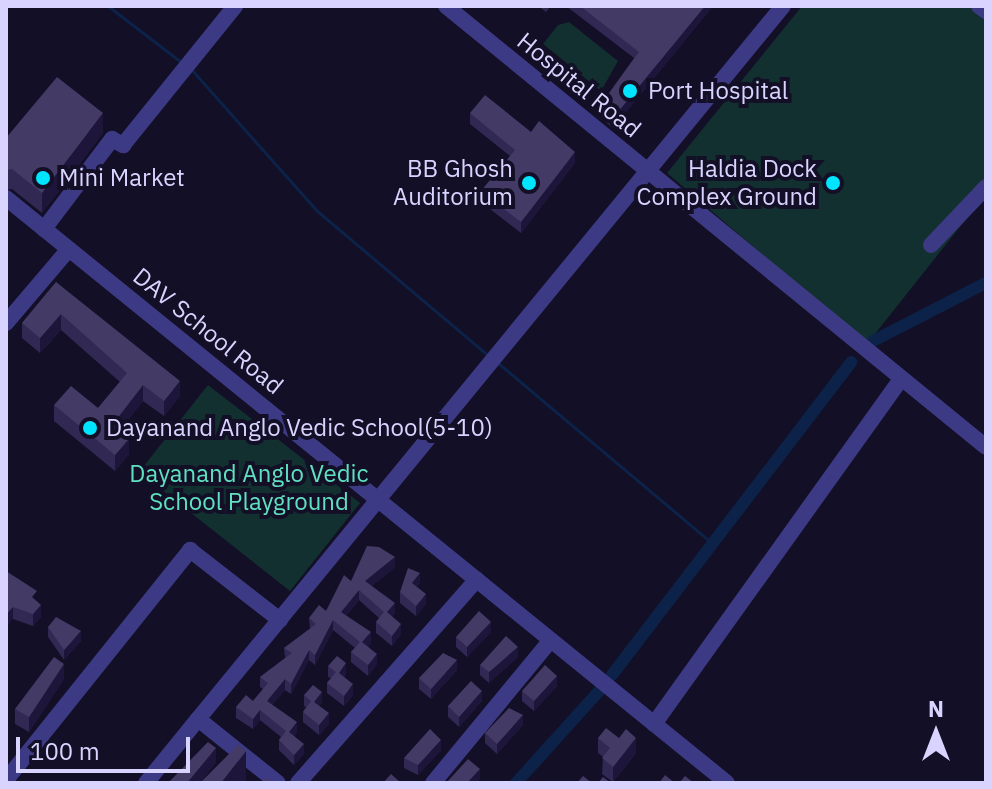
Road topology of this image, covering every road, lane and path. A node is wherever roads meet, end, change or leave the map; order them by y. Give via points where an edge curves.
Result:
1 (235, 6) edge
2 (446, 6) edge
3 (783, 6) edge
4 (979, 6) edge
5 (986, 11) edge
6 (645, 169) junction
7 (986, 187) edge
8 (6, 198) edge
9 (44, 229) junction
10 (931, 245) dead end
11 (69, 249) junction
12 (6, 323) edge
13 (900, 380) junction
14 (986, 447) edge
15 (381, 501) junction
16 (477, 579) junction
17 (280, 620) junction
18 (551, 640) junction
19 (198, 719) junction
20 (654, 724) junction
21 (6, 780) edge
22 (146, 783) edge
23 (278, 783) edge
24 (298, 783) edge
25 (433, 783) edge
26 (727, 783) edge

1 - 9 street via 123,145 112,139
2 - 6 street, Hospital Road
3 - 6 street
4 - 5 street
6 - 13 street, Hospital Road
6 - 15 street
7 - 10 street
8 - 9 street, DAV School Road
9 - 11 street, DAV School Road
11 - 12 street
11 - 15 street, DAV School Road
13 - 14 street, Hospital Road
13 - 20 street
15 - 16 street, DAV School Road
15 - 17 street
16 - 18 street, DAV School Road
16 - 24 street
17 - 19 street
17 - 21 street via 190,550
18 - 20 street, DAV School Road
18 - 25 street
19 - 22 street
19 - 23 street
20 - 26 street, DAV School Road

